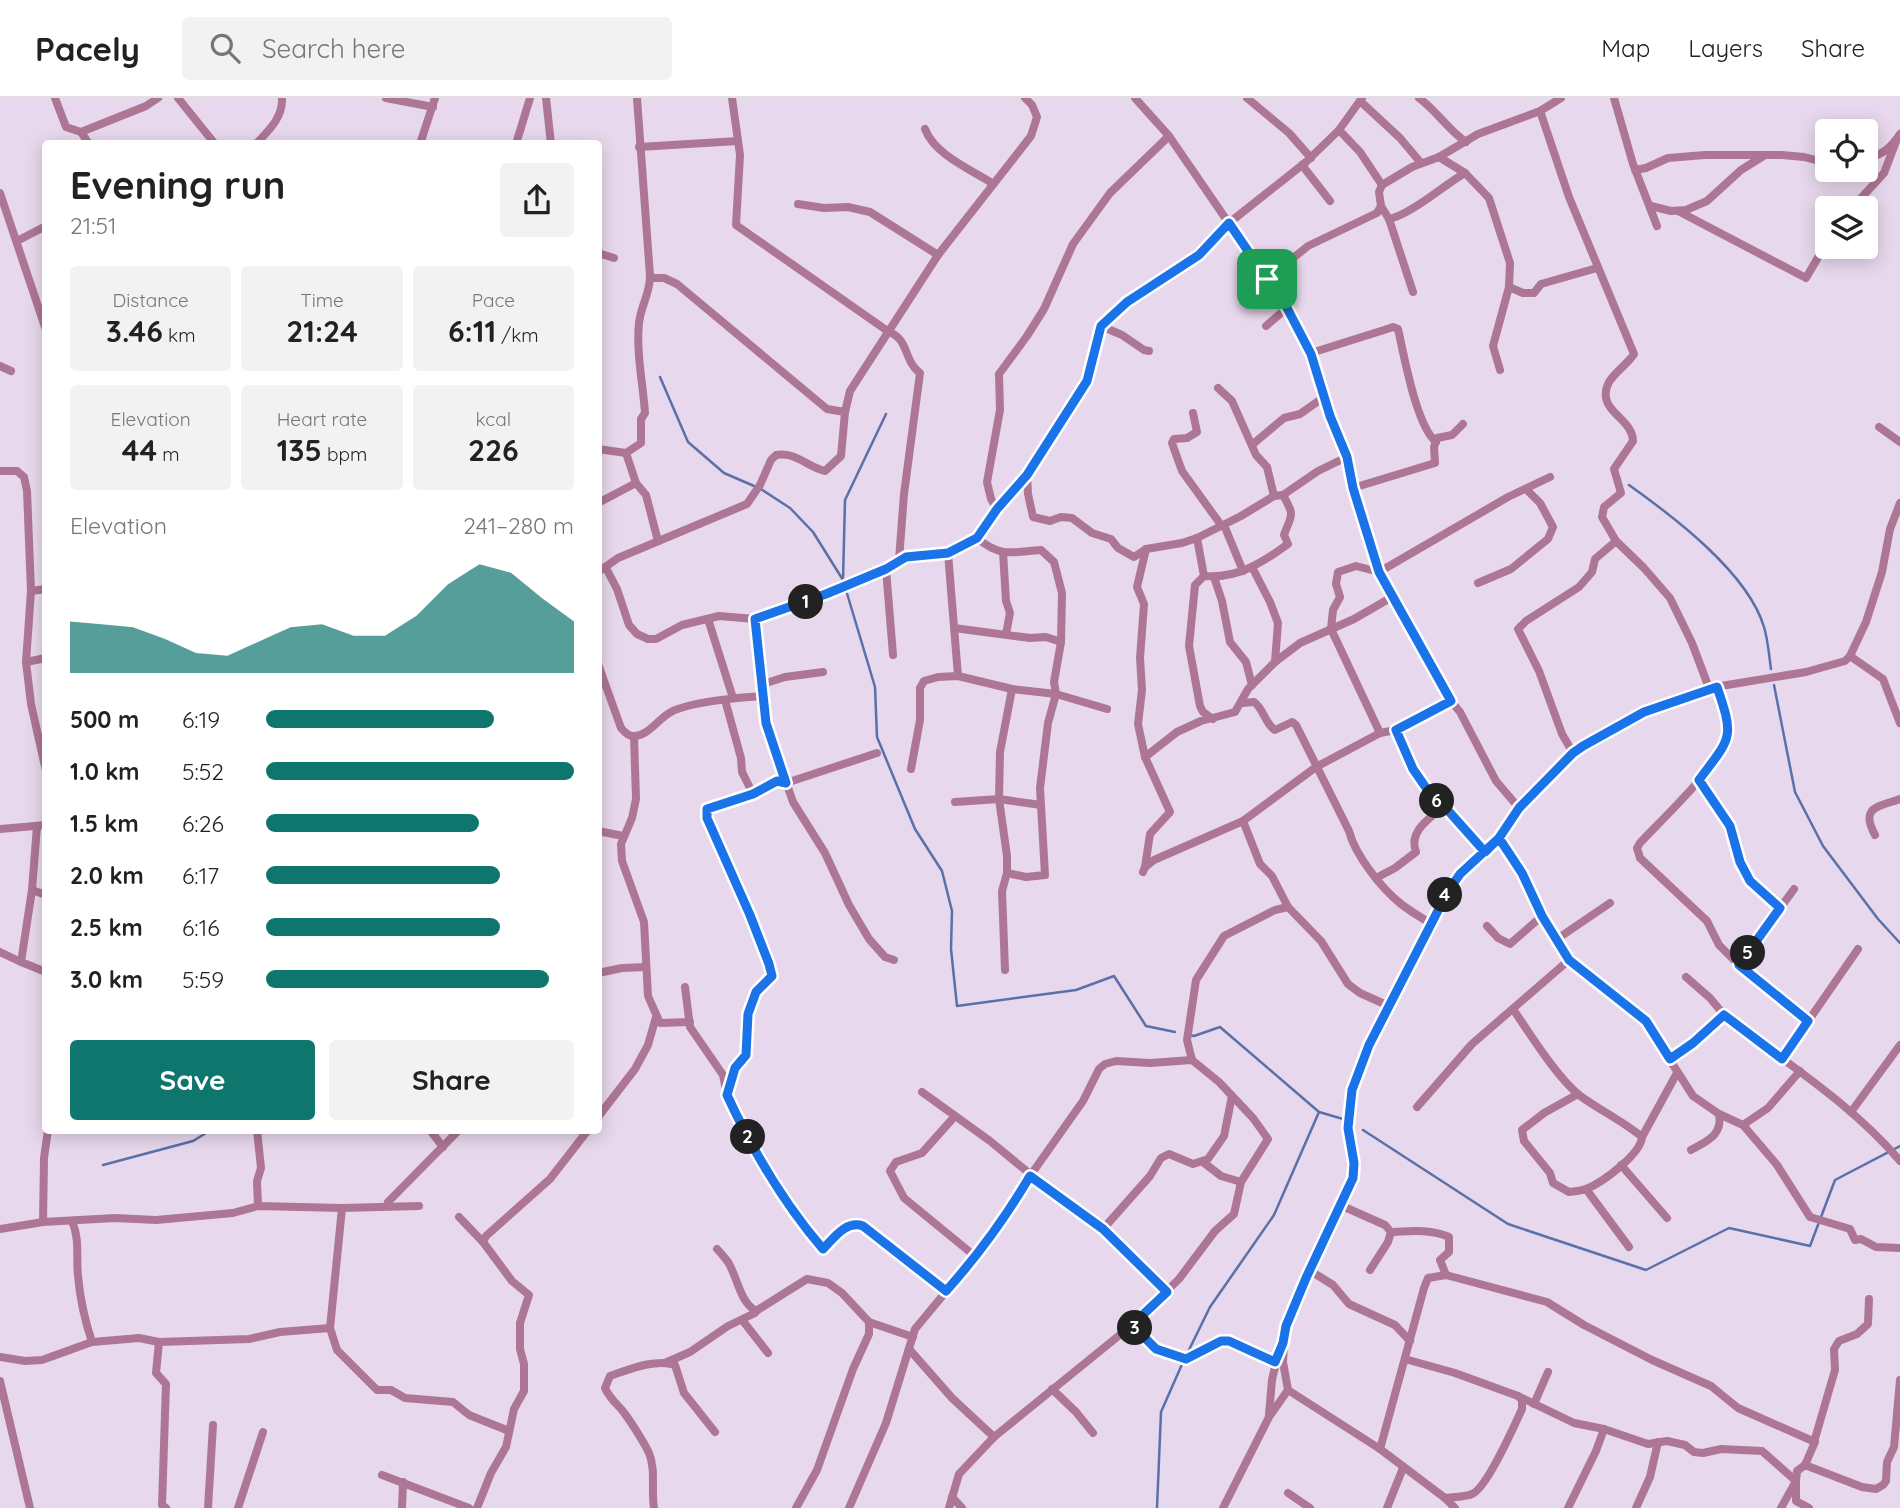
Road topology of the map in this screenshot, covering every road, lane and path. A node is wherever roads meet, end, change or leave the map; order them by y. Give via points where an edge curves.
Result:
1 (55, 98) edge
2 (158, 98) edge
3 (178, 98) edge
4 (282, 98) edge
5 (386, 98) edge
6 (530, 98) edge
7 (546, 98) edge
8 (636, 98) edge
9 (732, 98) edge
10 (1025, 98) edge
11 (1135, 98) edge
12 (1247, 98) edge
13 (1419, 98) edge
14 (1561, 98) edge
15 (1614, 98) edge
16 (1358, 100) edge
17 (434, 102) edge
18 (1540, 111) junction
19 (925, 129) dead end
20 (1339, 130) junction
21 (81, 132) junction
22 (1454, 134) junction
23 (1168, 136) junction
24 (1898, 136) edge
25 (86, 140) edge
26 (212, 140) edge
27 (260, 140) edge
28 (421, 140) edge
29 (517, 140) edge
30 (551, 140) edge
31 (738, 141) junction
32 (1466, 142) junction
33 (639, 147) junction
34 (1455, 148) junction
35 (1765, 155) junction
36 (1878, 156) edge
37 (1438, 157) junction
38 (1311, 158) junction
39 (1815, 160) edge
40 (1422, 163) junction
41 (1302, 165) junction
42 (1635, 170) junction
43 (1465, 173) junction
44 (992, 183) junction
45 (1382, 184) junction
46 (0, 193) edge
47 (1863, 196) edge
48 (1330, 201) dead end
49 (798, 204) dead end
50 (1381, 206) junction
51 (1651, 206) junction
52 (1678, 211) junction
53 (1390, 219) junction
54 (1229, 223) junction
55 (1657, 226) dead end
56 (42, 228) edge
57 (17, 241) junction
58 (602, 254) edge
59 (938, 255) junction
60 (614, 258) dead end
61 (1817, 259) edge
62 (1597, 268) junction
63 (650, 276) junction
64 (1267, 279) junction
65 (1509, 287) junction
66 (1413, 292) dead end
67 (1287, 308) junction
68 (42, 319) edge
69 (1101, 326) junction
70 (1266, 326) dead end
71 (889, 332) junction
72 (1149, 351) dead end
73 (1311, 354) junction
74 (0, 366) edge
75 (1500, 370) dead end
76 (11, 371) dead end
77 (1218, 388) dead end
78 (1324, 397) junction
79 (845, 412) junction
80 (1193, 413) dead end
81 (1462, 424) dead end
82 (1879, 427) dead end
83 (1436, 442) junction
84 (1900, 442) edge
85 (1253, 444) junction
86 (602, 450) edge
87 (626, 453) junction
88 (1347, 457) junction
89 (0, 471) edge
90 (1027, 475) junction
91 (1550, 477) dead end
92 (636, 483) junction
93 (1353, 488) junction
94 (1526, 489) junction
95 (1278, 496) junction
96 (602, 501) edge
97 (1900, 503) edge
98 (997, 509) junction
99 (1222, 525) junction
100 (977, 538) junction
101 (1197, 538) junction
102 (658, 541) junction
103 (1616, 541) junction
104 (1146, 549) junction
105 (1003, 552) junction
106 (948, 553) junction
107 (899, 560) junction
108 (886, 569) junction
109 (1247, 569) junction
110 (602, 570) edge
111 (1379, 572) junction
112 (1209, 576) junction
113 (1478, 583) dead end
114 (42, 590) edge
115 (31, 591) junction
116 (1392, 597) junction
117 (708, 619) junction
118 (755, 619) junction
119 (954, 628) junction
120 (1331, 629) junction
121 (1006, 634) junction
122 (1061, 642) junction
123 (893, 655) dead end
124 (42, 659) edge
125 (1851, 659) junction
126 (26, 662) junction
127 (1275, 662) junction
128 (823, 672) dead end
129 (958, 676) junction
130 (602, 683) edge
131 (761, 685) junction
132 (1252, 685) junction
133 (1713, 688) junction
134 (1012, 689) junction
135 (1056, 694) junction
136 (763, 696) junction
137 (729, 699) junction
138 (1451, 701) junction
139 (1896, 702) edge
140 (1242, 704) junction
141 (1107, 709) dead end
142 (1213, 719) junction
143 (1900, 723) edge
144 (1396, 730) junction
145 (1380, 733) junction
146 (634, 736) junction
147 (877, 753) dead end
148 (1573, 753) junction
149 (42, 754) edge
150 (1145, 757) junction
151 (1316, 767) junction
152 (911, 769) dead end
153 (1699, 780) junction
154 (786, 783) junction
155 (753, 794) junction
156 (999, 799) junction
157 (1900, 799) edge
158 (955, 802) dead end
159 (1041, 806) junction
160 (1444, 806) junction
161 (1519, 808) junction
162 (1243, 821) junction
163 (41, 825) edge
164 (0, 829) edge
165 (602, 832) edge
166 (1875, 835) dead end
167 (623, 836) junction
168 (1499, 838) junction
169 (1485, 852) junction
170 (1006, 873) junction
171 (1376, 878) junction
172 (1794, 889) dead end
173 (32, 890) junction
174 (42, 894) edge
175 (1610, 903) dead end
176 (1288, 906) junction
177 (1780, 908) junction
178 (1542, 916) junction
179 (1430, 923) junction
180 (1487, 926) dead end
181 (1557, 939) junction
182 (1857, 949) dead end
183 (0, 952) edge
184 (894, 960) dead end
185 (1569, 960) junction
186 (21, 962) junction
187 (1739, 965) junction
188 (646, 967) junction
189 (42, 970) edge
190 (1006, 970) dead end
191 (602, 973) edge
192 (1686, 977) dead end
193 (685, 987) dead end
194 (1389, 1006) junction
195 (1513, 1009) junction
196 (1724, 1015) junction
197 (656, 1017) junction
198 (1808, 1021) junction
199 (690, 1022) junction
200 (1900, 1045) edge
201 (1670, 1059) junction
202 (1782, 1059) junction
203 (1192, 1060) junction
204 (1800, 1072) junction
205 (1677, 1073) junction
206 (922, 1092) dead end
207 (1578, 1094) junction
208 (727, 1095) junction
209 (1232, 1096) junction
210 (1417, 1107) dead end
211 (602, 1112) edge
212 (1851, 1112) junction
213 (1719, 1114) junction
214 (956, 1116) junction
215 (1743, 1125) junction
216 (47, 1134) edge
217 (257, 1134) edge
218 (433, 1134) edge
219 (455, 1134) edge
220 (585, 1134) edge
221 (1642, 1137) junction
222 (443, 1147) junction
223 (1691, 1150) dead end
224 (1900, 1161) edge
225 (1203, 1162) junction
226 (1621, 1165) junction
227 (1030, 1176) junction
228 (1241, 1182) junction
229 (1587, 1189) junction
230 (388, 1202) dead end
231 (1340, 1205) junction
232 (258, 1206) junction
233 (419, 1206) dead end
234 (342, 1208) junction
235 (459, 1217) dead end
236 (1667, 1218) dead end
237 (72, 1221) junction
238 (43, 1222) junction
239 (0, 1229) edge
240 (1103, 1229) junction
241 (1391, 1232) junction
242 (483, 1242) junction
243 (1629, 1247) dead end
244 (1900, 1248) edge
245 (717, 1249) dead end
246 (976, 1257) junction
247 (1309, 1270) junction
248 (1370, 1270) dead end
249 (1446, 1275) junction
250 (946, 1291) junction
251 (1167, 1292) junction
252 (1868, 1299) dead end
253 (756, 1311) junction
254 (743, 1321) junction
255 (869, 1322) junction
256 (1132, 1325) junction
257 (330, 1328) junction
258 (912, 1337) junction
259 (1410, 1341) junction
260 (92, 1342) junction
261 (159, 1342) junction
262 (1283, 1343) junction
263 (909, 1349) junction
264 (768, 1353) dead end
265 (0, 1357) edge
266 (1405, 1359) junction
267 (667, 1362) junction
268 (1275, 1362) junction
269 (1548, 1372) dead end
270 (1900, 1380) edge
271 (0, 1381) edge
272 (1052, 1389) junction
273 (1287, 1390) junction
274 (1518, 1396) junction
275 (1534, 1404) junction
276 (1269, 1417) junction
277 (213, 1425) dead end
278 (1604, 1429) junction
279 (509, 1431) junction
280 (262, 1432) dead end
281 (715, 1432) dead end
282 (1093, 1433) dead end
283 (994, 1437) junction
284 (1658, 1442) junction
285 (1814, 1442) junction
286 (1897, 1446) edge
287 (1380, 1449) junction
288 (1805, 1465) junction
289 (1403, 1468) junction
290 (382, 1475) dead end
291 (1796, 1481) junction
292 (403, 1482) junction
293 (1288, 1493) dead end
294 (951, 1497) junction
295 (1445, 1498) junction
296 (162, 1507) edge
297 (30, 1508) edge
298 (208, 1508) edge
299 (238, 1508) edge
300 (402, 1508) edge
301 (469, 1508) edge
302 (477, 1508) edge
303 (654, 1508) edge
304 (796, 1508) edge
305 (849, 1508) edge
306 (949, 1508) edge
307 (962, 1508) edge
308 (1223, 1508) edge
309 (1310, 1508) edge
310 (1387, 1508) edge
311 (1455, 1508) edge
312 (1568, 1508) edge
313 (1636, 1508) edge
314 (1781, 1508) edge
315 (1809, 1508) edge

1 - 21 street via 66,127
2 - 21 street
3 - 26 street
4 - 27 street via 274,124
5 - 17 street
6 - 29 street
7 - 30 street
8 - 33 street
9 - 31 street
10 - 44 street via 1037,117 1031,136
11 - 23 street
12 - 38 street
13 - 22 street
14 - 18 street
15 - 42 street
16 - 20 street
16 - 40 street
17 - 28 street
18 - 32 street
18 - 62 street
19 - 44 street via 944,153
20 - 38 street
20 - 45 street
21 - 25 street
22 - 32 street
22 - 34 street
23 - 54 street
23 - 98 street via 1110,193 1073,244 1044,309 999,374 1000,410 987,482
24 - 36 street
24 - 47 street via 1884,173
31 - 33 street
31 - 71 street via 736,225
32 - 34 street
33 - 63 street
34 - 37 street
35 - 39 street
35 - 42 street via 1668,158
35 - 52 street via 1707,201
37 - 40 street
37 - 43 street
38 - 41 street
40 - 45 street
41 - 48 street
41 - 54 street
42 - 51 street
43 - 53 street via 1402,216
43 - 65 street via 1489,198 1510,263
44 - 59 street
45 - 50 street
46 - 57 street
49 - 59 street via 870,212
50 - 53 street
50 - 64 street via 1377,213 1308,246
51 - 52 street
51 - 55 street
52 - 61 street via 1806,278
53 - 66 street
54 - 64 street
54 - 69 street via 1199,255 1127,302
56 - 57 street
57 - 68 street
58 - 60 street
59 - 71 street
62 - 65 street via 1541,284 1534,293
62 - 103 street via 1634,354 1608,382 1605,398 1615,415 1632,429 1633,437 1614,469 1621,492 1604,507 1602,517
63 - 79 street via 677,284 827,409
63 - 87 street via 639,325 645,413 641,443
64 - 67 street
65 - 75 street via 1493,346
67 - 70 street
67 - 73 street
69 - 72 street
69 - 90 street via 1087,381
71 - 79 street via 850,391
71 - 107 street via 897,334 908,360 920,373
73 - 78 street
73 - 83 street via 1398,329 1413,392
74 - 76 street
77 - 85 street via 1232,401
78 - 85 street via 1300,414 1284,418
78 - 88 street
79 - 102 street via 841,456 825,471 794,456 776,454 747,504
80 - 99 street via 1197,432 1172,443 1182,471
81 - 83 street
82 - 84 street
83 - 93 street via 1435,463
85 - 95 street
86 - 87 street
87 - 92 street
88 - 93 street
88 - 95 street
89 - 115 street via 17,471 24,477
90 - 98 street
90 - 104 street via 1033,517 1050,521 1072,518 1134,557
91 - 94 street
92 - 96 street
92 - 102 street via 646,495
93 - 111 street
94 - 111 street
94 - 113 street via 1540,503 1552,533 1511,569
95 - 99 street
95 - 109 street via 1291,509 1291,523 1284,535 1287,544
97 - 125 street
98 - 100 street
99 - 101 street
99 - 109 street
100 - 105 street
100 - 106 street
101 - 104 street
101 - 112 street
102 - 110 street
103 - 133 street via 1670,598
103 - 148 street via 1595,559 1592,572 1579,587 1518,629
104 - 150 street via 1137,587 1144,604 1138,724
105 - 121 street via 1010,613
105 - 122 street via 1041,550 1054,562 1062,593
106 - 107 street
106 - 119 street
107 - 108 street
108 - 118 street
108 - 123 street
109 - 112 street
109 - 127 street via 1270,602 1278,623
110 - 117 street via 617,589 629,625 637,634 656,639 681,625
111 - 116 street
111 - 120 street via 1356,566 1338,572 1340,597
112 - 132 street via 1222,601 1230,642 1247,662
112 - 142 street via 1195,585 1189,646 1200,706
114 - 115 street
115 - 126 street
116 - 120 street
116 - 138 street
117 - 118 street
117 - 137 street
118 - 131 street
119 - 121 street
119 - 129 street
120 - 127 street via 1300,643
120 - 145 street
121 - 122 street
122 - 135 street
124 - 126 street
125 - 133 street
125 - 139 street via 1883,679
126 - 149 street
127 - 132 street
128 - 131 street
129 - 134 street
129 - 152 street via 924,681 920,688 920,720
130 - 146 street via 621,729
131 - 136 street
132 - 140 street
133 - 148 street via 1644,712
133 - 153 street via 1728,720 1728,736
134 - 135 street
134 - 156 street via 1000,752
135 - 141 street
135 - 159 street via 1044,751
136 - 137 street
136 - 154 street via 766,723
137 - 146 street via 671,712
137 - 155 street via 742,772
138 - 144 street
138 - 161 street via 1496,781
139 - 143 street
140 - 142 street via 1236,712
140 - 151 street via 1260,706 1275,730 1292,722 1296,725
142 - 150 street via 1177,732
144 - 145 street
144 - 160 street via 1413,769
145 - 151 street
146 - 167 street via 636,799
147 - 154 street
148 - 161 street
150 - 162 street via 1170,812 1150,834 1144,869 1154,860
151 - 162 street
151 - 171 street via 1352,844
153 - 177 street via 1730,826 1750,881
153 - 187 street via 1640,843 1638,853 1707,921 1719,945
154 - 155 street via 777,781
154 - 184 street via 869,939
155 - 208 street via 707,809 772,976 756,992 748,1014 746,1055 735,1068
156 - 158 street
156 - 159 street
156 - 170 street
157 - 166 street via 1870,812 1868,822
159 - 170 street via 1045,875
160 - 169 street
160 - 171 street via 1415,834 1412,857
161 - 168 street
162 - 176 street via 1260,864
163 - 164 street
163 - 173 street
165 - 167 street
167 - 188 street via 622,861 644,922
168 - 169 street
168 - 178 street
169 - 179 street via 1460,874
170 - 190 street via 1002,891
171 - 179 street via 1400,904
172 - 177 street
173 - 174 street
173 - 186 street
175 - 181 street
176 - 194 street via 1321,942 1348,984
176 - 203 street via 1224,936 1196,980 1187,1040
177 - 187 street
178 - 180 street via 1510,944
178 - 181 street
179 - 194 street
181 - 185 street
182 - 198 street
183 - 186 street
185 - 195 street
185 - 201 street via 1646,1021
186 - 189 street
187 - 198 street
188 - 191 street
188 - 197 street via 648,996
192 - 196 street
193 - 199 street
194 - 231 street via 1352,1090 1348,1128 1354,1171
195 - 207 street
195 - 210 street via 1472,1044
196 - 201 street
196 - 202 street
197 - 199 street via 660,1023
197 - 211 street via 635,1069
198 - 202 street
199 - 208 street via 723,1075
200 - 212 street
201 - 205 street
202 - 204 street
203 - 209 street
203 - 227 street via 1105,1064
204 - 212 street
204 - 215 street via 1768,1108
205 - 213 street via 1693,1096
205 - 221 street
206 - 214 street
207 - 221 street
207 - 229 street via 1522,1130 1521,1136 1553,1183 1569,1192
208 - 250 street via 766,1169 823,1249 837,1233 856,1223
209 - 225 street via 1224,1136
209 - 228 street via 1268,1139
212 - 224 street
213 - 215 street
213 - 223 street via 1716,1136
214 - 227 street
214 - 246 street via 922,1153 896,1162 890,1171 904,1198
215 - 244 street via 1777,1165 1810,1217 1850,1229 1855,1240
216 - 238 street
217 - 232 street
218 - 222 street
219 - 222 street
220 - 242 street via 550,1179
221 - 226 street via 1640,1147
222 - 230 street
225 - 228 street via 1221,1176
225 - 240 street via 1193,1164 1168,1154 1161,1158
226 - 229 street
226 - 236 street
227 - 240 street
227 - 246 street via 1003,1223
228 - 251 street via 1234,1214
229 - 243 street
231 - 241 street
231 - 247 street
232 - 234 street
232 - 237 street via 233,1213 156,1220
233 - 234 street
234 - 257 street
235 - 242 street
237 - 238 street
237 - 260 street via 77,1232 81,1301
238 - 239 street
240 - 251 street
241 - 248 street
241 - 249 street via 1428,1229 1449,1237 1449,1252 1440,1260
242 - 279 street via 512,1281 529,1295 520,1323 524,1391
245 - 253 street
246 - 250 street
247 - 259 street via 1333,1285 1349,1304 1395,1325
247 - 262 street
249 - 259 street via 1428,1278
249 - 285 street via 1547,1302 1584,1325 1703,1382 1738,1408
250 - 258 street
251 - 256 street
252 - 285 street via 1868,1324 1834,1349 1835,1370
253 - 254 street
253 - 255 street via 807,1279 817,1279 842,1293
254 - 264 street
254 - 267 street
255 - 258 street
255 - 304 street via 869,1334 817,1470
256 - 268 street via 1156,1349 1186,1359 1229,1341
256 - 272 street
257 - 261 street via 249,1339
257 - 279 street via 337,1350 377,1390 391,1390 405,1398 453,1402 469,1415
258 - 263 street
259 - 266 street
260 - 261 street via 139,1338
260 - 265 street via 42,1360
261 - 296 street via 156,1373 166,1384
262 - 268 street
262 - 273 street
263 - 283 street
263 - 305 street via 886,1423
266 - 274 street
266 - 287 street
267 - 281 street via 675,1365 684,1393
267 - 303 street via 610,1376 605,1388 648,1451 654,1473
268 - 276 street
269 - 275 street
270 - 286 street
271 - 297 street
272 - 282 street
272 - 283 street
273 - 276 street
273 - 287 street
274 - 275 street
274 - 295 street via 1522,1409 1479,1489 1471,1495
275 - 278 street via 1574,1423
276 - 308 street
277 - 298 street
278 - 284 street via 1648,1444
278 - 312 street
279 - 302 street
280 - 299 street
283 - 294 street via 959,1474
284 - 291 street via 1703,1453 1762,1451
284 - 313 street
285 - 288 street
286 - 288 street via 1887,1462 1886,1481 1876,1489 1862,1488
287 - 289 street
288 - 291 street via 1797,1471
289 - 295 street
289 - 310 street
290 - 292 street
291 - 314 street
291 - 315 street via 1797,1501
292 - 300 street
292 - 301 street
293 - 309 street
294 - 306 street
294 - 307 street
295 - 311 street

